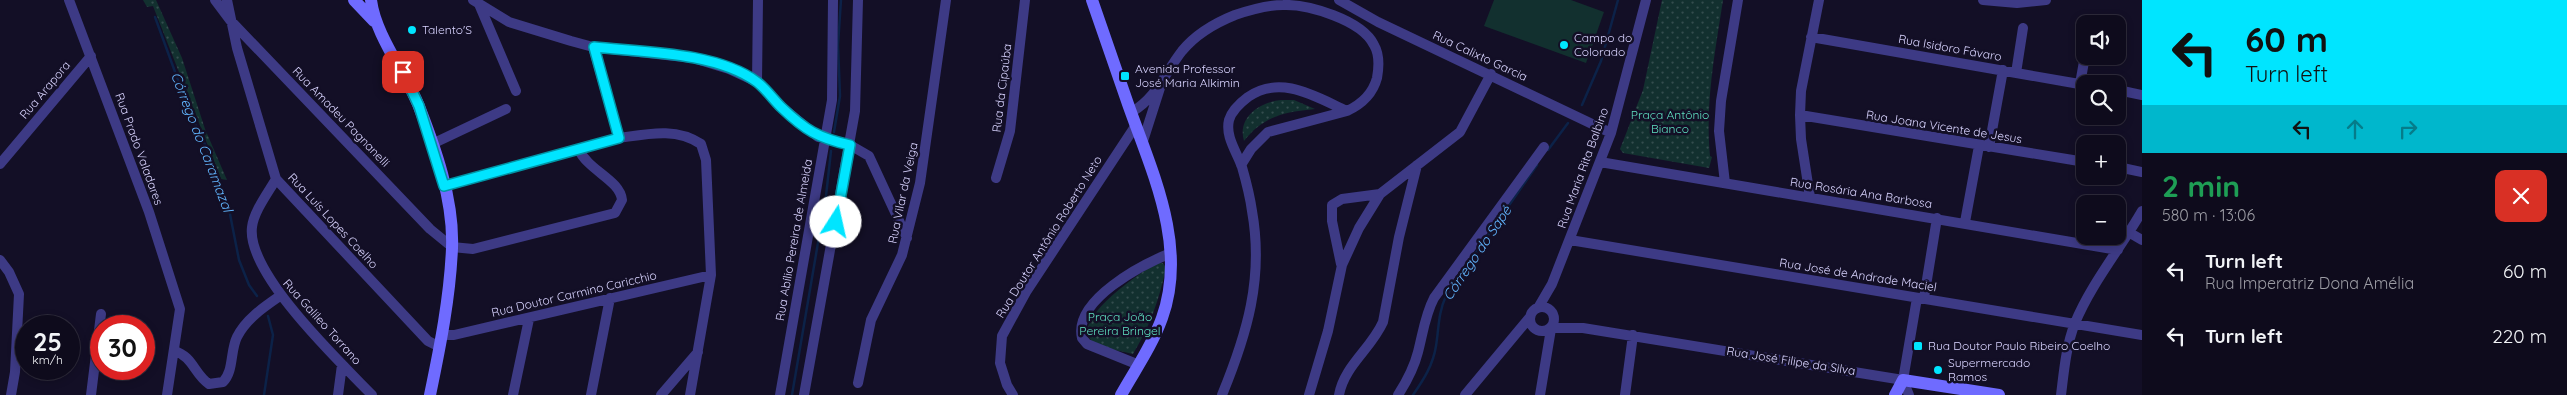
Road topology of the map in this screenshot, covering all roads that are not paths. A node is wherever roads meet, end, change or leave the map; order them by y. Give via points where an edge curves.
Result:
1 (69, 0) edge
2 (215, 0) edge
3 (227, 0) edge
4 (354, 0) edge
5 (371, 0) edge
6 (758, 0) edge
7 (833, 0) edge
8 (858, 0) edge
9 (946, 0) edge
10 (1026, 0) edge
11 (1092, 0) edge
12 (1339, 0) edge
13 (1646, 0) edge
14 (1738, 0) edge
15 (1819, 0) edge
16 (1984, 0) edge
17 (2046, 0) edge
18 (2017, 1) edge
19 (476, 2) edge
20 (1284, 2) edge
21 (230, 20) junction
22 (379, 27) junction
23 (2023, 28) dead end
24 (1810, 38) junction
25 (594, 47) junction
26 (91, 56) junction
27 (2003, 70) junction
28 (2016, 73) junction
29 (1490, 74) junction
30 (757, 82) junction
31 (2076, 83) edge
32 (1161, 85) junction
33 (516, 91) dead end
34 (2126, 91) edge
35 (2142, 92) edge
36 (506, 109) dead end
37 (1348, 111) junction
38 (1132, 112) junction
39 (1800, 115) junction
40 (1136, 125) junction
41 (1611, 133) junction
42 (619, 138) junction
43 (824, 140) junction
44 (1143, 141) junction
45 (432, 144) junction
46 (850, 145) junction
47 (1544, 147) dead end
48 (1984, 147) junction
49 (579, 150) junction
50 (2076, 161) edge
51 (1600, 162) junction
52 (0, 164) edge
53 (1241, 165) junction
54 (1417, 165) junction
55 (2126, 169) edge
56 (2142, 172) edge
57 (996, 178) dead end
58 (276, 179) junction
59 (1726, 183) junction
60 (444, 186) junction
61 (1380, 194) junction
62 (1810, 197) junction
63 (2142, 212) edge
64 (1937, 218) junction
65 (1965, 222) junction
66 (2130, 233) junction
67 (907, 238) junction
68 (1570, 240) junction
69 (2142, 240) edge
70 (452, 247) junction
71 (2118, 250) junction
72 (1172, 253) junction
73 (0, 260) edge
74 (1342, 265) junction
75 (711, 275) junction
76 (1552, 284) junction
77 (280, 296) junction
78 (610, 298) junction
79 (1920, 298) junction
80 (1538, 308) junction
81 (101, 314) dead end
82 (1530, 317) junction
83 (528, 319) junction
84 (1547, 324) junction
85 (2075, 324) junction
86 (1632, 335) junction
87 (2142, 335) edge
88 (441, 341) junction
89 (1505, 348) junction
90 (174, 351) junction
91 (699, 351) junction
92 (342, 365) junction
93 (1138, 365) junction
94 (1903, 380) junction
95 (858, 384) dead end
96 (11, 395) edge
97 (91, 395) edge
98 (167, 395) edge
99 (338, 395) edge
100 (372, 395) edge
101 (430, 395) edge
102 (513, 395) edge
103 (591, 395) edge
104 (661, 395) edge
105 (690, 395) edge
106 (780, 395) edge
107 (804, 395) edge
108 (1014, 395) edge
109 (1120, 395) edge
110 (1222, 395) edge
111 (1309, 395) edge
112 (1339, 395) edge
113 (1398, 395) edge
114 (1465, 395) edge
115 (1540, 395) edge
116 (1625, 395) edge
117 (1895, 395) edge
118 (1909, 395) edge
119 (1999, 395) edge
120 (2061, 395) edge

1 - 26 street, Rua Prado Valadares
2 - 21 street, Rua Amadeu Pagnanelli
3 - 21 street, Rua Luís Lopes Coelho
4 - 22 main road
5 - 22 main road
6 - 30 street
7 - 43 street, Rua Abílio Pereira de Almeida via 832,100
8 - 46 street via 856,87
9 - 67 street, Rua Vilar da Veiga via 934,100
10 - 57 street, Rua da Cipaúba via 1010,131
11 - 38 main road
12 - 29 street, Rua Calixto Garcia via 1378,22
13 - 41 street, Rua Maria Rita Balbino
14 - 59 street via 1721,102 1720,131
15 - 24 street
16 - 18 street
17 - 18 street
19 - 25 street via 520,26
19 - 33 street
20 - 32 street via 1249,10 1209,28 1182,52
20 - 37 street via 1330,14 1360,30 1375,45 1379,68 1374,87 1362,103
21 - 58 street, Rua Luís Lopes Coelho
21 - 70 street, Rua Amadeu Pagnanelli via 430,229
22 - 45 main road via 408,81
23 - 28 street
24 - 27 street, Rua Isidoro Fávaro
24 - 39 street
25 - 30 street via 693,58 729,68
25 - 42 street
26 - 52 street, Rua Arapora
26 - 90 street, Rua Prado Valadares via 149,212 180,308
27 - 28 street, Rua Isidoro Fávaro
27 - 48 street
28 - 31 street, Rua Isidoro Fávaro
29 - 41 street, Rua Calixto Garcia
29 - 54 street via 1460,132
30 - 43 street via 800,123
32 - 38 street
32 - 44 street
34 - 35 street
36 - 45 street
37 - 53 street via 1268,132
37 - 53 street via 1294,88 1280,86 1260,90 1240,103 1229,121 1231,141
38 - 40 main road
39 - 48 street, Rua Joana Vicente de Jesus
39 - 62 street via 1800,139
40 - 44 main road
40 - 108 street, Rua Doutor Antônio Roberto Neto via 1036,276 1002,336 1000,364
41 - 51 street, Rua Maria Rita Balbino
42 - 49 street
42 - 75 street via 664,132 686,136 703,146
43 - 46 street
43 - 106 street, Rua Abílio Pereira de Almeida
44 - 72 main road via 1163,206
45 - 60 main road
46 - 67 street via 862,150 873,163
46 - 107 street
47 - 113 street via 1434,298 1427,312 1410,377
48 - 50 street, Rua Joana Vicente de Jesus
48 - 65 street
49 - 60 street
49 - 70 street via 589,165 619,189 622,200 615,213 473,249
51 - 59 street, Rua Rosária Ana Barbosa
51 - 68 street, Rua Maria Rita Balbino
53 - 110 street via 1252,211 1256,270 1251,312
54 - 61 street
54 - 112 street via 1383,322 1379,332 1345,375
55 - 56 street
58 - 77 street, Rua Galileo Torrano via 253,221 252,229 258,257
58 - 88 street, Rua Luís Lopes Coelho via 428,341
59 - 62 street, Rua Rosária Ana Barbosa
60 - 70 main road
61 - 74 street via 1352,240
61 - 74 street via 1342,199 1332,205 1332,221
62 - 64 street, Rua Rosária Ana Barbosa
63 - 66 street
64 - 65 street, Rua Rosária Ana Barbosa
64 - 79 street
65 - 71 street, Rua Rosária Ana Barbosa
66 - 69 street
66 - 71 street
67 - 95 street, Rua Vilar da Veiga via 897,269 871,320
68 - 76 street, Rua Maria Rita Balbino
68 - 79 street, Rua José de Andrade Maciel
70 - 88 main road
71 - 85 street
72 - 93 main road via 1162,318
72 - 93 street via 1119,280 1093,305 1082,324 1082,338 1087,344
73 - 96 street via 10,272 19,294
74 - 111 street via 1328,331
75 - 78 street, Rua Doutor Carmino Caricchio
75 - 91 street
76 - 80 street, Rua Maria Rita Balbino
76 - 84 street, Rua Maria Rita Balbino
77 - 90 street via 242,329 235,343 228,376 223,382 209,384 194,363
77 - 92 street, Rua Galileo Torrano
78 - 83 street, Rua Doutor Carmino Caricchio
78 - 103 street
79 - 85 street, Rua José de Andrade Maciel
79 - 94 street
80 - 82 street, Rua Maria Rita Balbino
80 - 84 street, Rua José Filipe da Silva
81 - 97 street
82 - 84 street
82 - 89 street
83 - 88 street, Rua Doutor Carmino Caricchio via 454,335
83 - 102 street
84 - 86 street, Rua José Filipe da Silva
84 - 89 street
84 - 115 street, Rua Maria Rita Balbino
85 - 87 street, Rua José de Andrade Maciel
85 - 120 street via 2069,341
86 - 94 street, Rua José Filipe da Silva
86 - 116 street
88 - 101 main road
89 - 114 street
90 - 98 street
91 - 104 street
91 - 105 street
92 - 99 street
92 - 100 street, Rua Galileo Torrano
93 - 109 main road
94 - 117 main road
94 - 118 street
94 - 119 main road, Rua José Filipe da Silva

